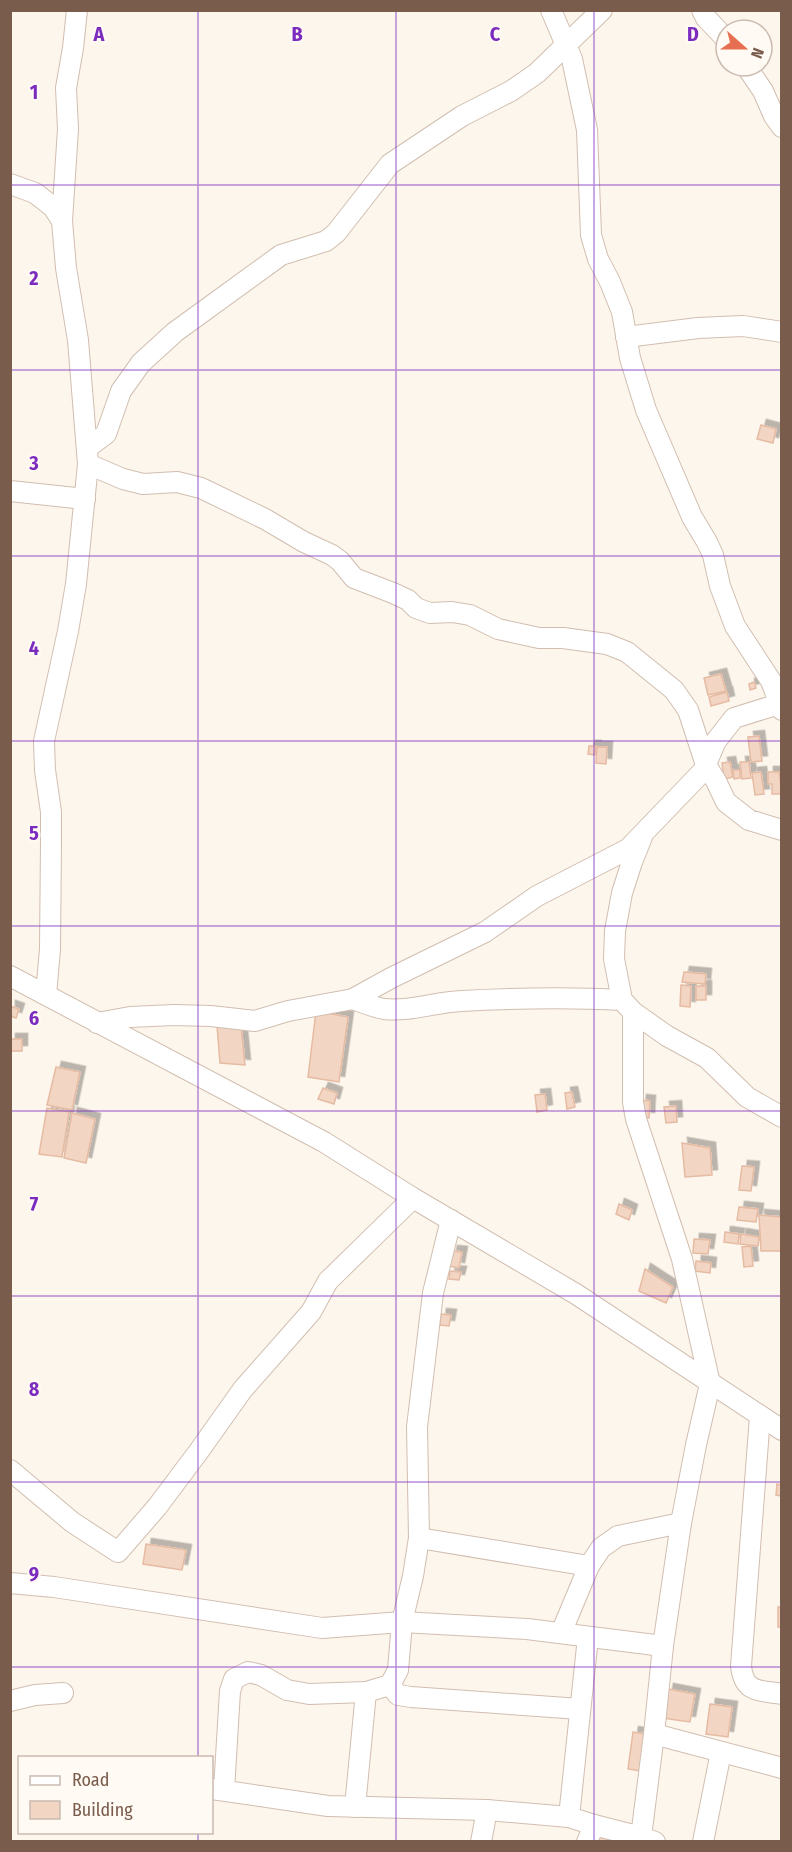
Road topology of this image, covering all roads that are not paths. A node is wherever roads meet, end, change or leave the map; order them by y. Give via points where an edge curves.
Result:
1 (77, 10) edge
2 (551, 10) edge
3 (602, 10) edge
4 (702, 10) edge
5 (714, 26) edge
6 (565, 45) junction
7 (754, 78) edge
8 (782, 127) edge
9 (10, 184) edge
10 (62, 221) junction
11 (782, 332) edge
12 (626, 337) junction
13 (88, 456) junction
14 (10, 491) edge
15 (85, 499) junction
16 (781, 706) edge
17 (706, 765) junction
18 (782, 830) edge
19 (643, 835) junction
20 (10, 976) edge
21 (46, 995) junction
22 (353, 999) junction
23 (627, 1006) junction
24 (97, 1023) junction
25 (782, 1117) edge
26 (413, 1198) junction
27 (451, 1220) junction
28 (710, 1384) junction
29 (760, 1416) junction
30 (782, 1430) edge
31 (10, 1470) edge
32 (681, 1523) junction
33 (418, 1538) junction
34 (588, 1566) junction
35 (10, 1583) edge
36 (402, 1622) junction
37 (561, 1633) junction
38 (588, 1637) junction
39 (663, 1646) junction
40 (390, 1685) junction
41 (366, 1692) junction
42 (63, 1694) dead end
43 (782, 1694) edge
44 (10, 1701) edge
45 (580, 1709) junction
46 (654, 1734) junction
47 (721, 1752) junction
48 (782, 1768) edge
49 (218, 1790) edge
50 (355, 1807) junction
51 (487, 1810) junction
52 (569, 1817) junction
53 (590, 1833) edge
54 (648, 1839) edge
55 (481, 1842) edge
56 (703, 1842) edge

1 - 10 street via 66,88 68,129
2 - 6 street
3 - 6 street
4 - 5 street
6 - 12 street via 572,59 587,130 591,235 622,312
6 - 13 street via 537,73 511,91 462,116 390,164 326,241 281,255 175,332 141,363 121,391 106,434
7 - 8 street
9 - 10 street via 35,193 53,207
10 - 13 street
11 - 12 street via 743,326
12 - 16 street via 646,410 692,517 713,555 735,626 771,681
13 - 15 street
13 - 17 street via 123,479 143,484 177,482 201,488 332,555 354,578 408,600 416,608 430,613 470,615 498,628 539,638 607,644 627,652 674,690 688,710
14 - 15 street
15 - 21 street via 76,584 44,741 51,812
16 - 17 street via 734,718 716,741
17 - 18 street via 726,802 749,820
17 - 19 street
19 - 22 street via 628,849 537,896 485,932
19 - 23 street via 622,893 615,931 614,959
20 - 21 street
21 - 24 street
22 - 23 street via 387,1009 460,1001 581,998
22 - 24 street via 255,1021 174,1015
23 - 25 street via 706,1059 747,1096
23 - 28 street via 636,1119 682,1259
24 - 26 street via 324,1142
26 - 27 street
26 - 31 street via 328,1281 311,1312 243,1389 157,1507 118,1552 72,1522
27 - 28 street via 576,1294
27 - 33 street via 433,1293 417,1427
28 - 29 street
28 - 32 street
29 - 30 street
29 - 43 street via 742,1680 752,1689
32 - 34 street via 618,1536 601,1548
32 - 39 street
33 - 34 street
33 - 36 street via 414,1576
34 - 37 street
35 - 36 street via 322,1628
36 - 37 street
36 - 40 street via 398,1670
37 - 38 street
38 - 39 street
38 - 45 street
39 - 46 street
40 - 41 street
40 - 45 street via 398,1695 411,1697
41 - 49 street via 309,1694 287,1690 248,1672 234,1679
41 - 50 street
42 - 44 street
45 - 52 street
46 - 47 street
46 - 54 street
47 - 48 street
47 - 56 street
49 - 50 street
50 - 51 street
51 - 52 street
51 - 55 street
52 - 53 street
53 - 54 street

